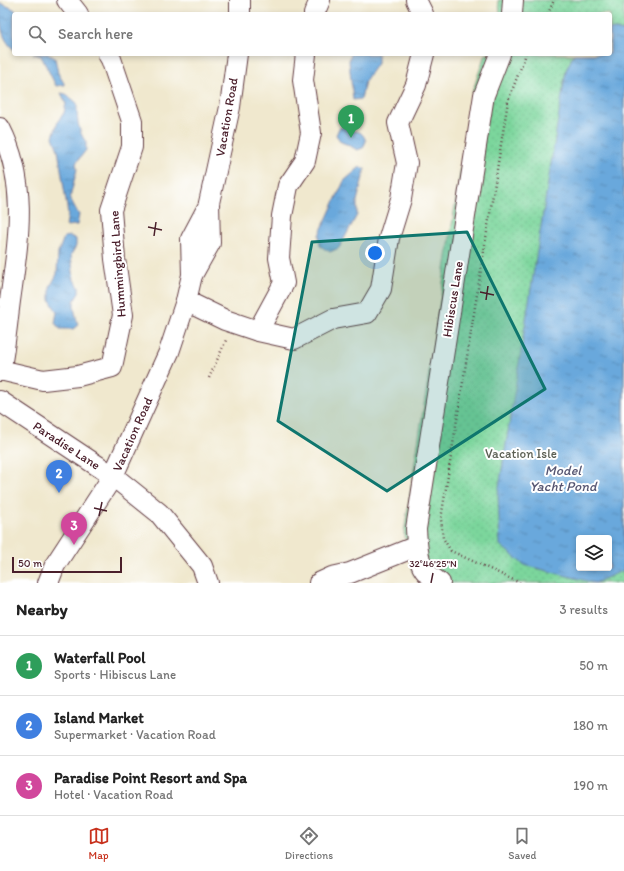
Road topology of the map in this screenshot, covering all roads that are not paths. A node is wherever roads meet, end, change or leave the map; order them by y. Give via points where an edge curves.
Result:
1 (67, 0) edge
2 (240, 0) edge
3 (320, 0) edge
4 (416, 0) edge
5 (513, 0) edge
6 (76, 12) edge
7 (240, 12) edge
8 (315, 12) edge
9 (422, 12) edge
10 (512, 12) edge
11 (109, 56) edge
12 (237, 56) edge
13 (306, 56) edge
14 (424, 56) edge
15 (499, 56) edge
16 (0, 128) edge
17 (186, 301) junction
18 (258, 331) junction
19 (0, 370) edge
20 (0, 401) edge
21 (113, 476) junction
22 (417, 546) junction
23 (357, 578) edge
24 (48, 583) edge
25 (208, 583) edge
26 (319, 583) edge
27 (440, 583) edge

1 - 6 street
2 - 7 street
3 - 8 street
4 - 9 street
5 - 10 street
11 - 19 street, Hummingbird Lane via 132,121 132,147 111,210 123,315 112,367 78,376 43,380
12 - 17 street, Vacation Road via 230,106 209,204 210,243 192,274
13 - 18 street via 303,80 311,133 305,161 288,186 282,216 279,258 284,282
14 - 18 street via 416,86 398,123 407,163 401,200 388,238 380,289 367,313 333,319 294,339
15 - 22 street, Hibiscus Lane via 484,95 416,530
16 - 19 street, Hummingbird Lane via 8,143 18,185 19,235
17 - 18 street via 225,320
17 - 21 street, Vacation Road via 169,352
20 - 21 street, Paradise Lane
21 - 24 street, Vacation Road via 55,565
21 - 25 street, Paradise Lane via 159,513 202,566
22 - 23 street
22 - 27 street, Hibiscus Lane via 426,573
23 - 26 street via 332,577

